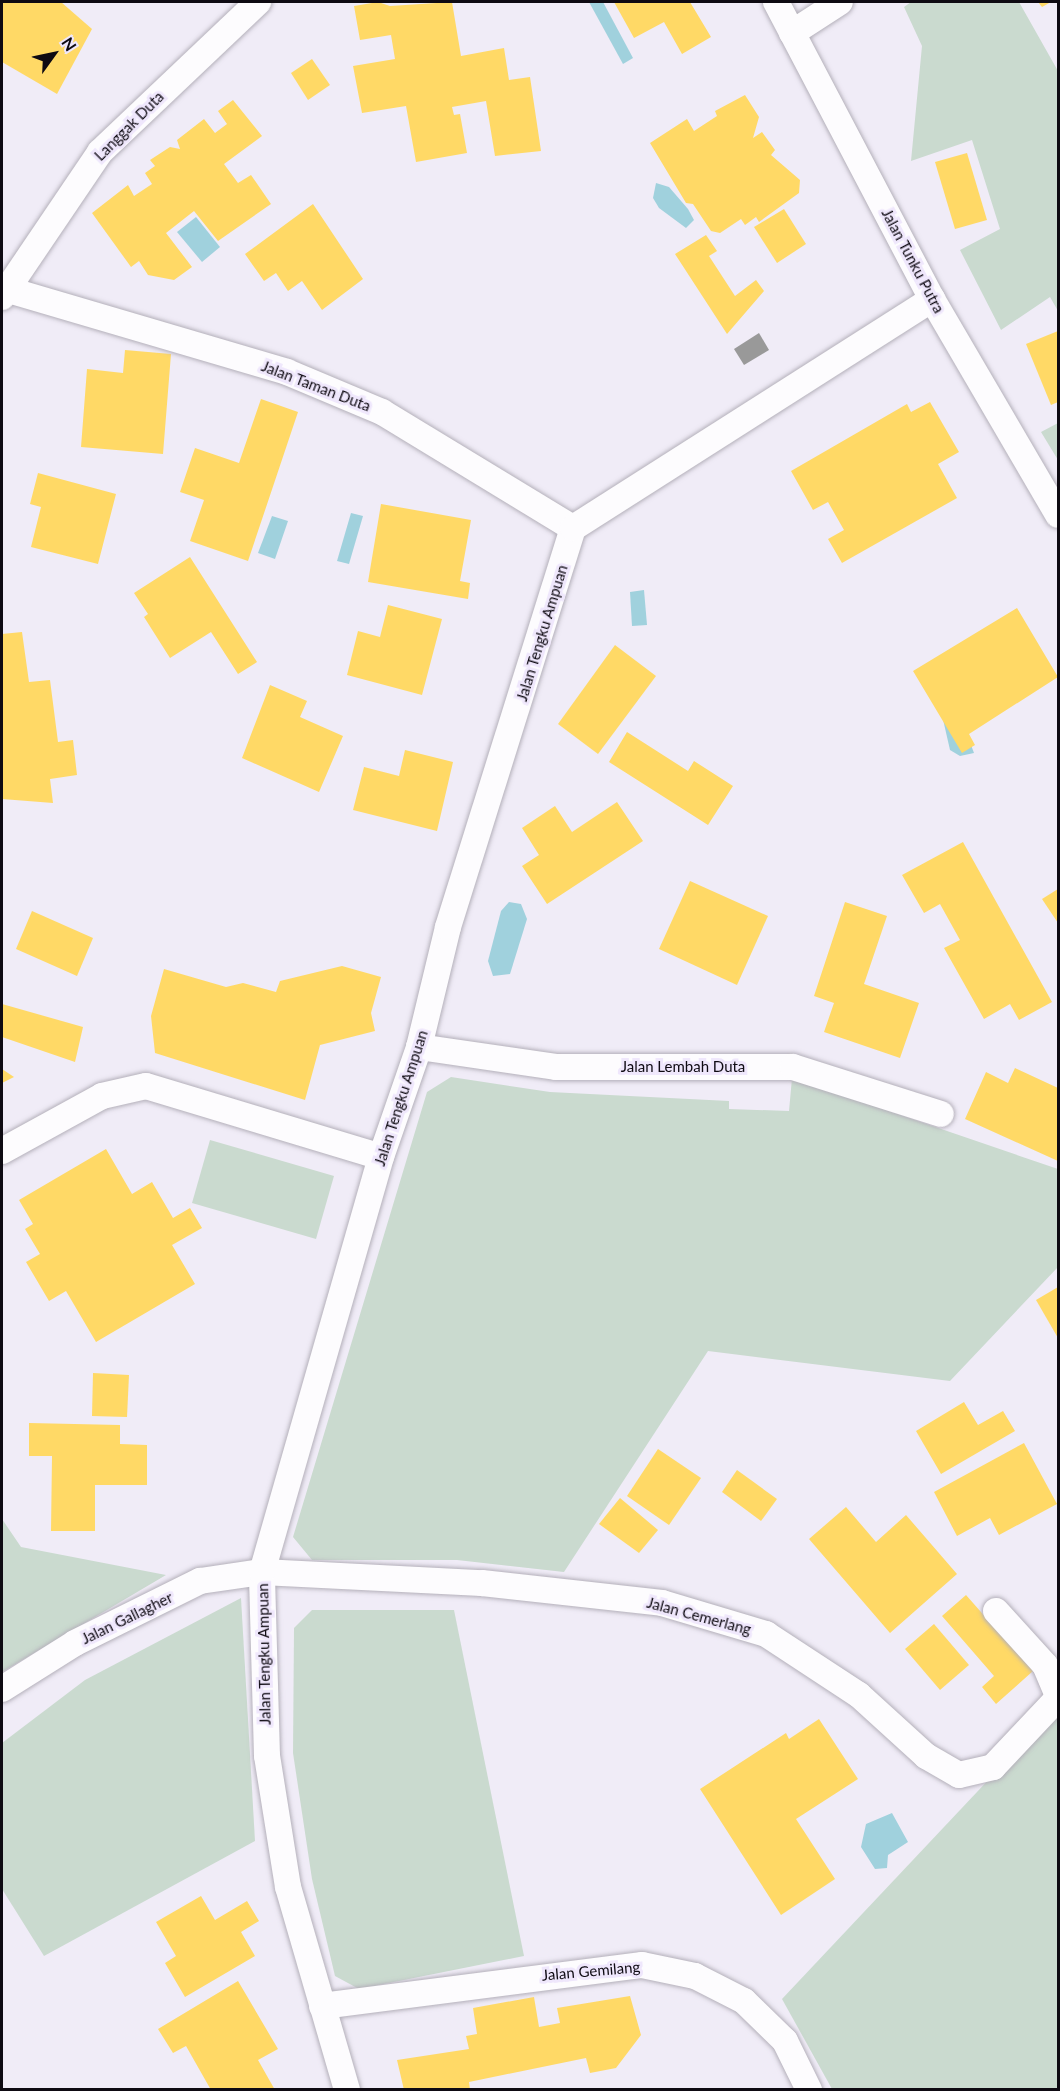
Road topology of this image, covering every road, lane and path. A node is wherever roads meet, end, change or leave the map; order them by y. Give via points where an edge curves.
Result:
1 (258, 2) edge
2 (776, 2) edge
3 (840, 2) edge
4 (792, 33) junction
5 (3, 291) edge
6 (932, 299) junction
7 (1059, 516) edge
8 (573, 528) junction
9 (419, 1047) junction
10 (941, 1114) dead end
11 (2, 1151) edge
12 (381, 1157) junction
13 (262, 1572) junction
14 (996, 1611) dead end
15 (2, 1689) edge
16 (1059, 1697) edge
17 (322, 2006) junction
18 (347, 2090) edge
19 (810, 2090) edge

1 - 5 street, Langgak Duta via 100,152
2 - 4 street, Jalan Tunku Putra
3 - 4 street
4 - 6 street, Jalan Tunku Putra
5 - 8 street, Jalan Taman Duta via 287,372 382,412
6 - 7 street, Jalan Tunku Putra
6 - 8 street
8 - 9 street, Jalan Tengku Ampuan via 452,916
9 - 10 street, Jalan Lembah Duta via 556,1067 793,1067
9 - 12 street, Jalan Tengku Ampuan
11 - 12 street via 102,1096 146,1086
12 - 13 street, Jalan Tengku Ampuan
13 - 15 street, Jalan Gallagher via 200,1581 75,1643
13 - 16 street, Jalan Cemerlang via 482,1583 662,1603 766,1634 859,1695 926,1756 959,1775 993,1767
13 - 17 street, Jalan Tengku Ampuan via 267,1756 288,1887
14 - 16 street via 1045,1665
17 - 18 street, Jalan Tengku Ampuan
17 - 19 street, Jalan Gemilang via 642,1965 695,1976 744,2001 784,2042

